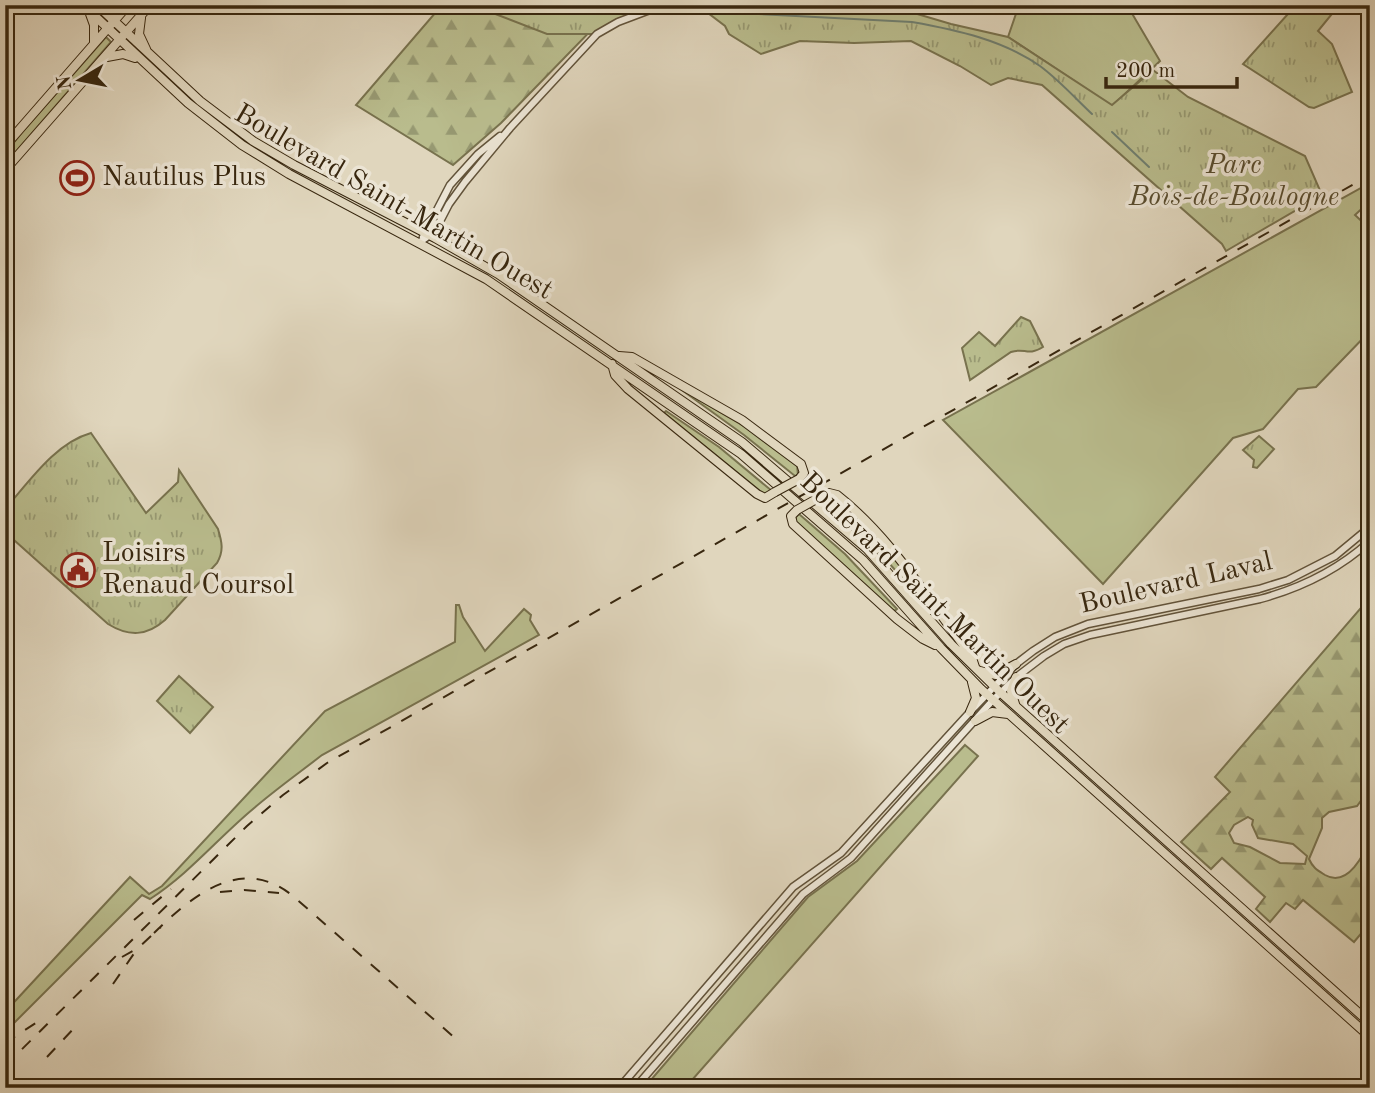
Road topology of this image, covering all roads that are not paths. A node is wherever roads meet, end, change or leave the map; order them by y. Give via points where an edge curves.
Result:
1 (97, 5) edge
2 (128, 5) edge
3 (150, 5) edge
4 (663, 5) edge
5 (86, 8) edge
6 (142, 15) junction
7 (113, 21) junction
8 (107, 28) junction
9 (126, 33) junction
10 (120, 40) junction
11 (94, 44) junction
12 (148, 54) junction
13 (105, 57) junction
14 (141, 60) junction
15 (5, 146) edge
16 (5, 170) edge
17 (427, 234) junction
18 (420, 242) junction
19 (617, 356) junction
20 (611, 364) junction
21 (1370, 527) edge
22 (1370, 541) edge
23 (918, 584) junction
24 (910, 597) junction
25 (904, 605) junction
26 (894, 614) junction
27 (941, 648) junction
28 (1016, 664) junction
29 (976, 670) junction
30 (1016, 677) junction
31 (971, 679) junction
32 (997, 690) junction
33 (990, 697) junction
34 (1016, 707) junction
35 (970, 712) junction
36 (1010, 715) junction
37 (975, 721) junction
38 (901, 784) junction
39 (904, 798) junction
40 (1370, 1023) edge
41 (1369, 1035) edge
42 (619, 1088) edge
43 (635, 1088) edge

1 - 7 main road, Boulevard Saint-Martin Ouest
2 - 7 main road
3 - 6 main road
4 - 17 street via 597,34 510,128 461,171
5 - 8 main road, Boulevard Saint-Martin Ouest
5 - 11 main road via 95,27
6 - 9 main road
6 - 12 main road via 139,34
7 - 8 main road
7 - 9 main road, Boulevard Saint-Martin Ouest
8 - 10 main road, Boulevard Saint-Martin Ouest
8 - 11 main road
9 - 10 main road
9 - 12 main road, Boulevard Saint-Martin Ouest
10 - 13 main road
10 - 14 main road, Boulevard Saint-Martin Ouest
11 - 15 main road
12 - 17 main road, Boulevard Saint-Martin Ouest via 259,145
13 - 14 main road via 123,54
13 - 16 main road
14 - 18 main road, Boulevard Saint-Martin Ouest via 205,118 250,151
17 - 18 street
17 - 19 main road, Boulevard Saint-Martin Ouest via 498,274
18 - 20 main road, Boulevard Saint-Martin Ouest via 486,279
19 - 20 main road, bridge via 632,357 738,417 803,467 803,474 766,497 760,496 621,382
19 - 24 main road, Boulevard Saint-Martin Ouest via 766,461 854,537
20 - 25 main road, Boulevard Saint-Martin Ouest via 753,464 857,554
21 - 28 street, Boulevard Laval via 1330,559 1288,580 1082,626 1046,642
22 - 30 street, Boulevard Laval via 1333,569 1287,591 1086,636 1048,653
23 - 24 main road
23 - 26 main road, bridge via 890,547 834,493 791,516 793,524
23 - 29 main road via 971,655
24 - 29 main road, Boulevard Saint-Martin Ouest
25 - 26 main road
25 - 27 main road, Boulevard Saint-Martin Ouest
26 - 27 main road via 918,636
27 - 31 main road, Boulevard Saint-Martin Ouest
28 - 29 main road via 996,675
28 - 32 street, Boulevard Laval
29 - 32 main road, Boulevard Saint-Martin Ouest
30 - 32 street, Boulevard Laval
30 - 34 main road via 1011,692
31 - 33 main road, Boulevard Saint-Martin Ouest
31 - 35 main road via 976,698
32 - 33 street, Boulevard Laval
32 - 34 main road, Boulevard Saint-Martin Ouest
33 - 35 street
33 - 36 main road, Boulevard Saint-Martin Ouest
33 - 37 street
34 - 40 main road, Boulevard Saint-Martin Ouest
35 - 38 street
36 - 37 main road via 992,712
36 - 41 main road, Boulevard Saint-Martin Ouest
37 - 39 street
38 - 39 street via 907,788
38 - 42 street via 841,853 793,887
39 - 43 street via 851,858 803,894

